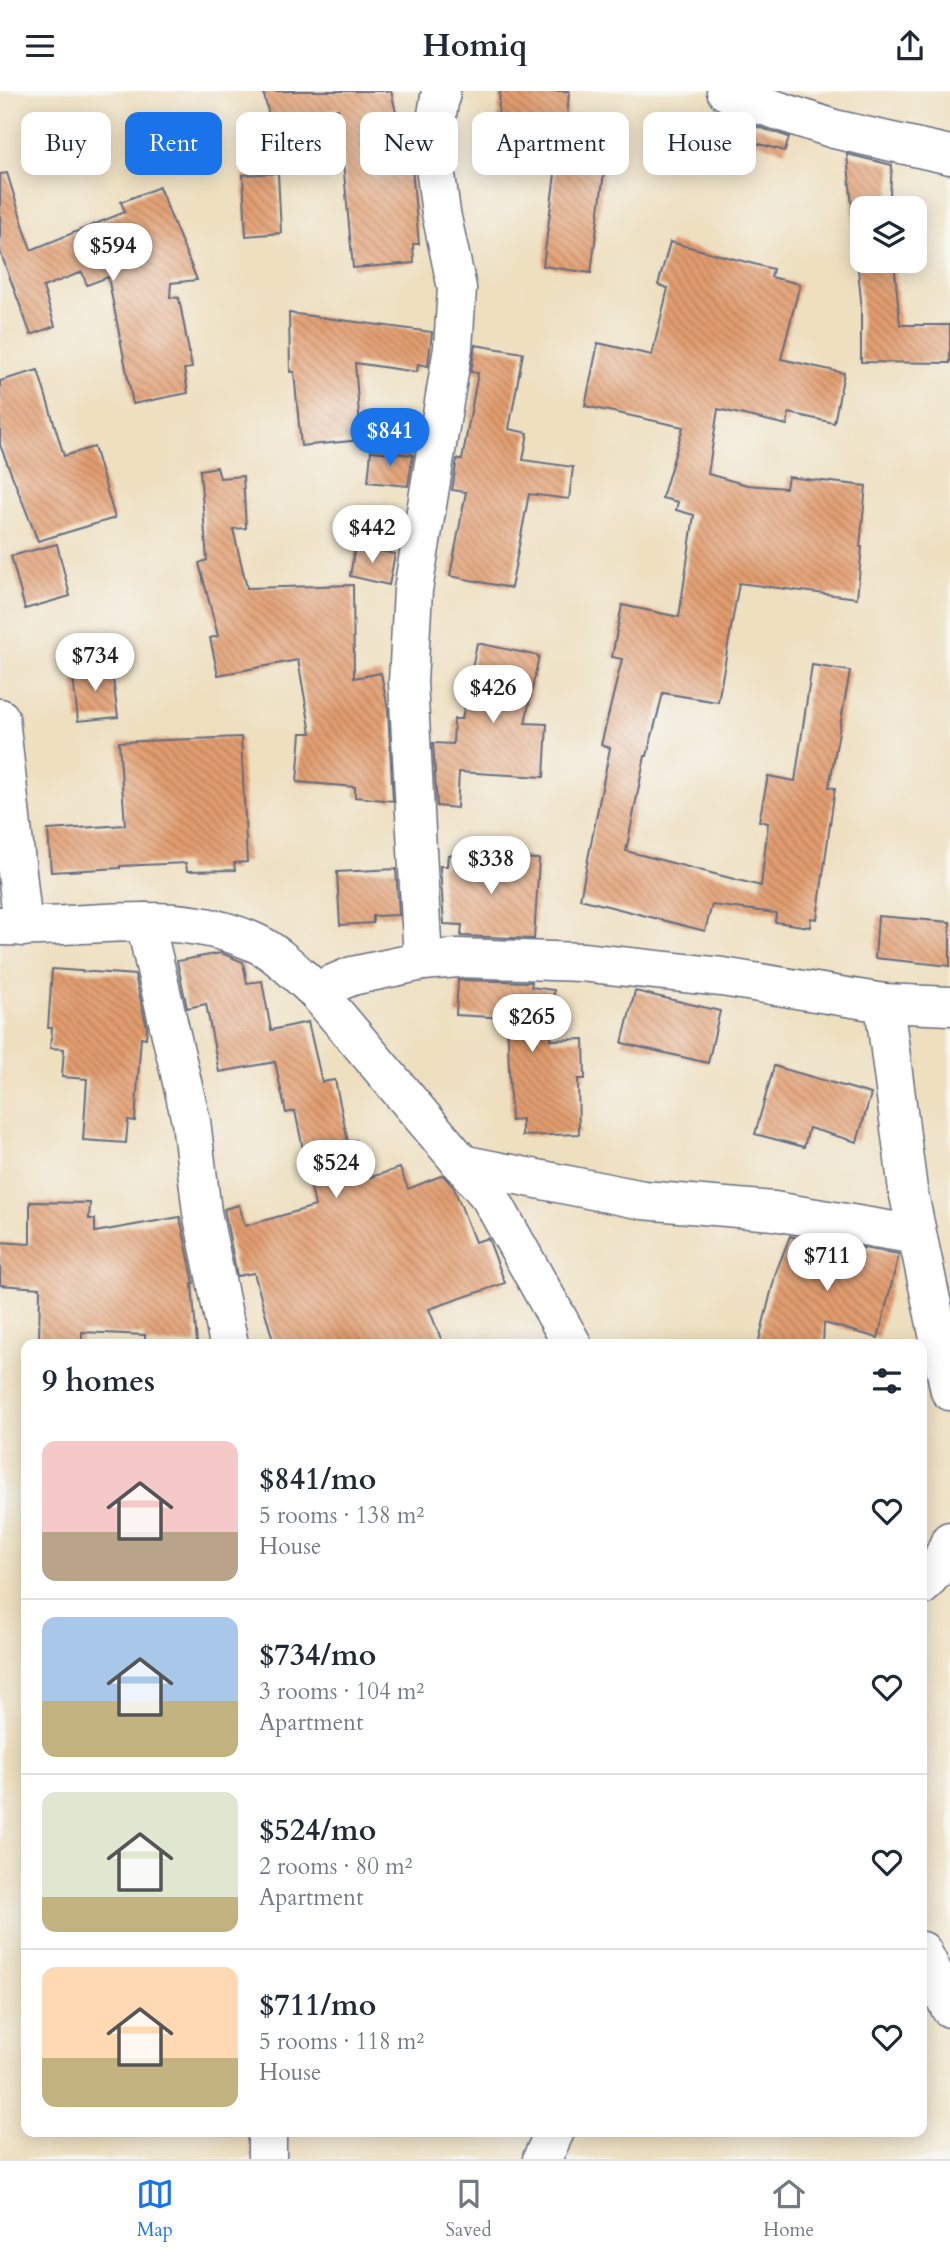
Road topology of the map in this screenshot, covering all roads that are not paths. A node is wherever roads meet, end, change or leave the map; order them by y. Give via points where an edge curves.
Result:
1 (441, 91) edge
2 (726, 91) edge
3 (950, 155) edge
4 (0, 718) edge
5 (145, 922) junction
6 (12, 926) edge
7 (423, 961) junction
8 (316, 991) junction
9 (884, 1003) junction
10 (950, 1006) edge
11 (461, 1164) junction
12 (917, 1235) junction
13 (228, 1339) edge
14 (569, 1339) edge
15 (950, 1391) edge
16 (950, 1541) edge
17 (927, 1580) edge
18 (927, 1961) edge
19 (950, 2008) edge
20 (267, 2137) edge
21 (552, 2137) edge
22 (267, 2159) edge
23 (542, 2159) edge

1 - 7 street via 432,144 457,288 455,324 413,590 408,682
2 - 3 street via 834,129
4 - 6 street
5 - 6 street
5 - 8 street via 189,924 260,945
5 - 13 street via 191,1121 202,1212
7 - 8 street via 352,976
7 - 9 street via 582,962 722,977
8 - 11 street
9 - 10 street
9 - 12 street
11 - 12 street via 643,1200 774,1211
11 - 14 street via 490,1197
12 - 15 street
16 - 17 street
18 - 19 street
20 - 22 street
21 - 23 street

